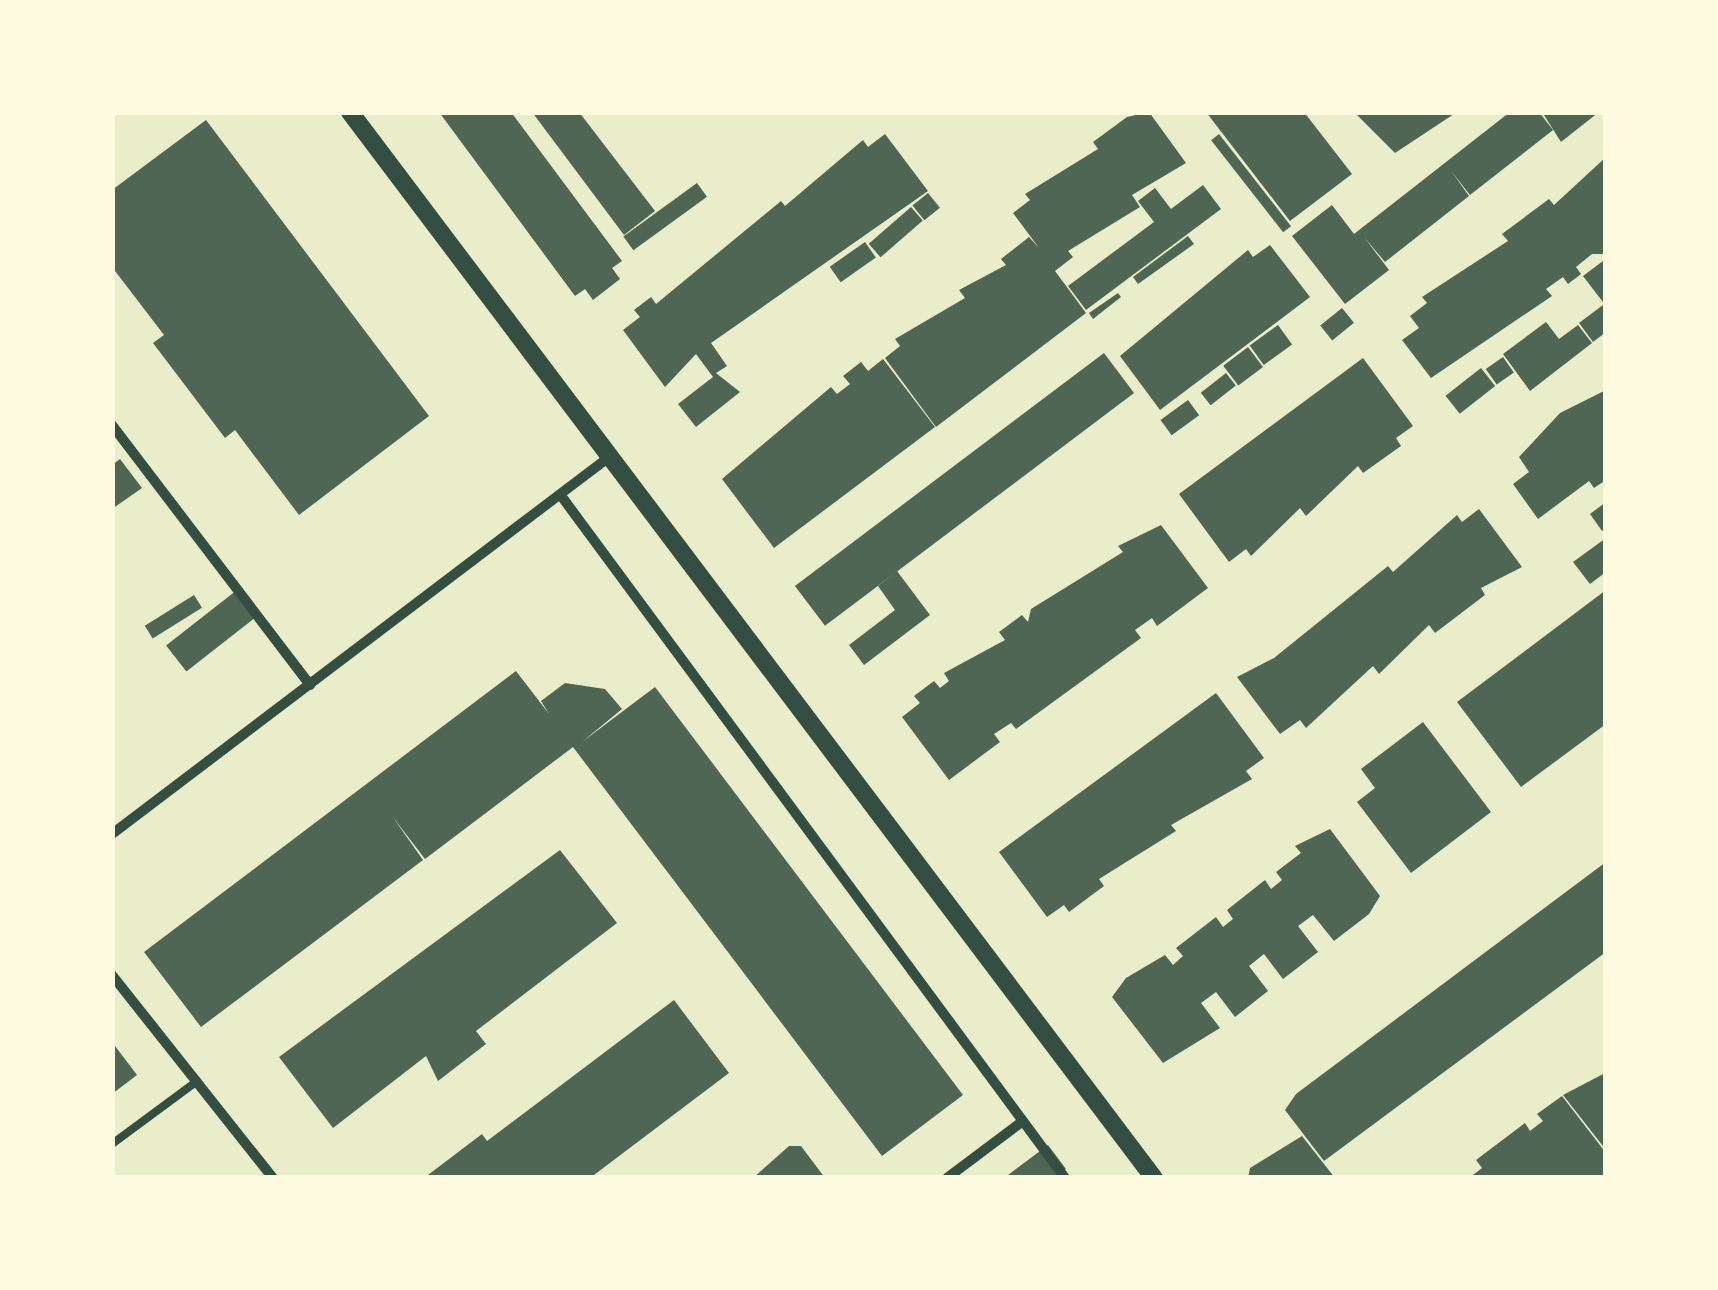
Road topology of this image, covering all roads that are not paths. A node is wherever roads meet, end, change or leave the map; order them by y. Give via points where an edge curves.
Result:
1 (350, 112) edge
2 (112, 426) edge
3 (609, 457) junction
4 (562, 497) junction
5 (310, 685) junction
6 (112, 834) edge
7 (112, 976) edge
8 (197, 1080) junction
9 (1022, 1121) junction
10 (112, 1144) edge
11 (272, 1178) edge
12 (947, 1178) edge
13 (1065, 1178) edge
14 (1154, 1178) edge

1 - 3 street
2 - 5 street
3 - 4 street
3 - 14 street
4 - 5 street
4 - 9 street
5 - 6 street
7 - 8 street
8 - 10 lane
8 - 11 street
9 - 12 street
9 - 13 street

